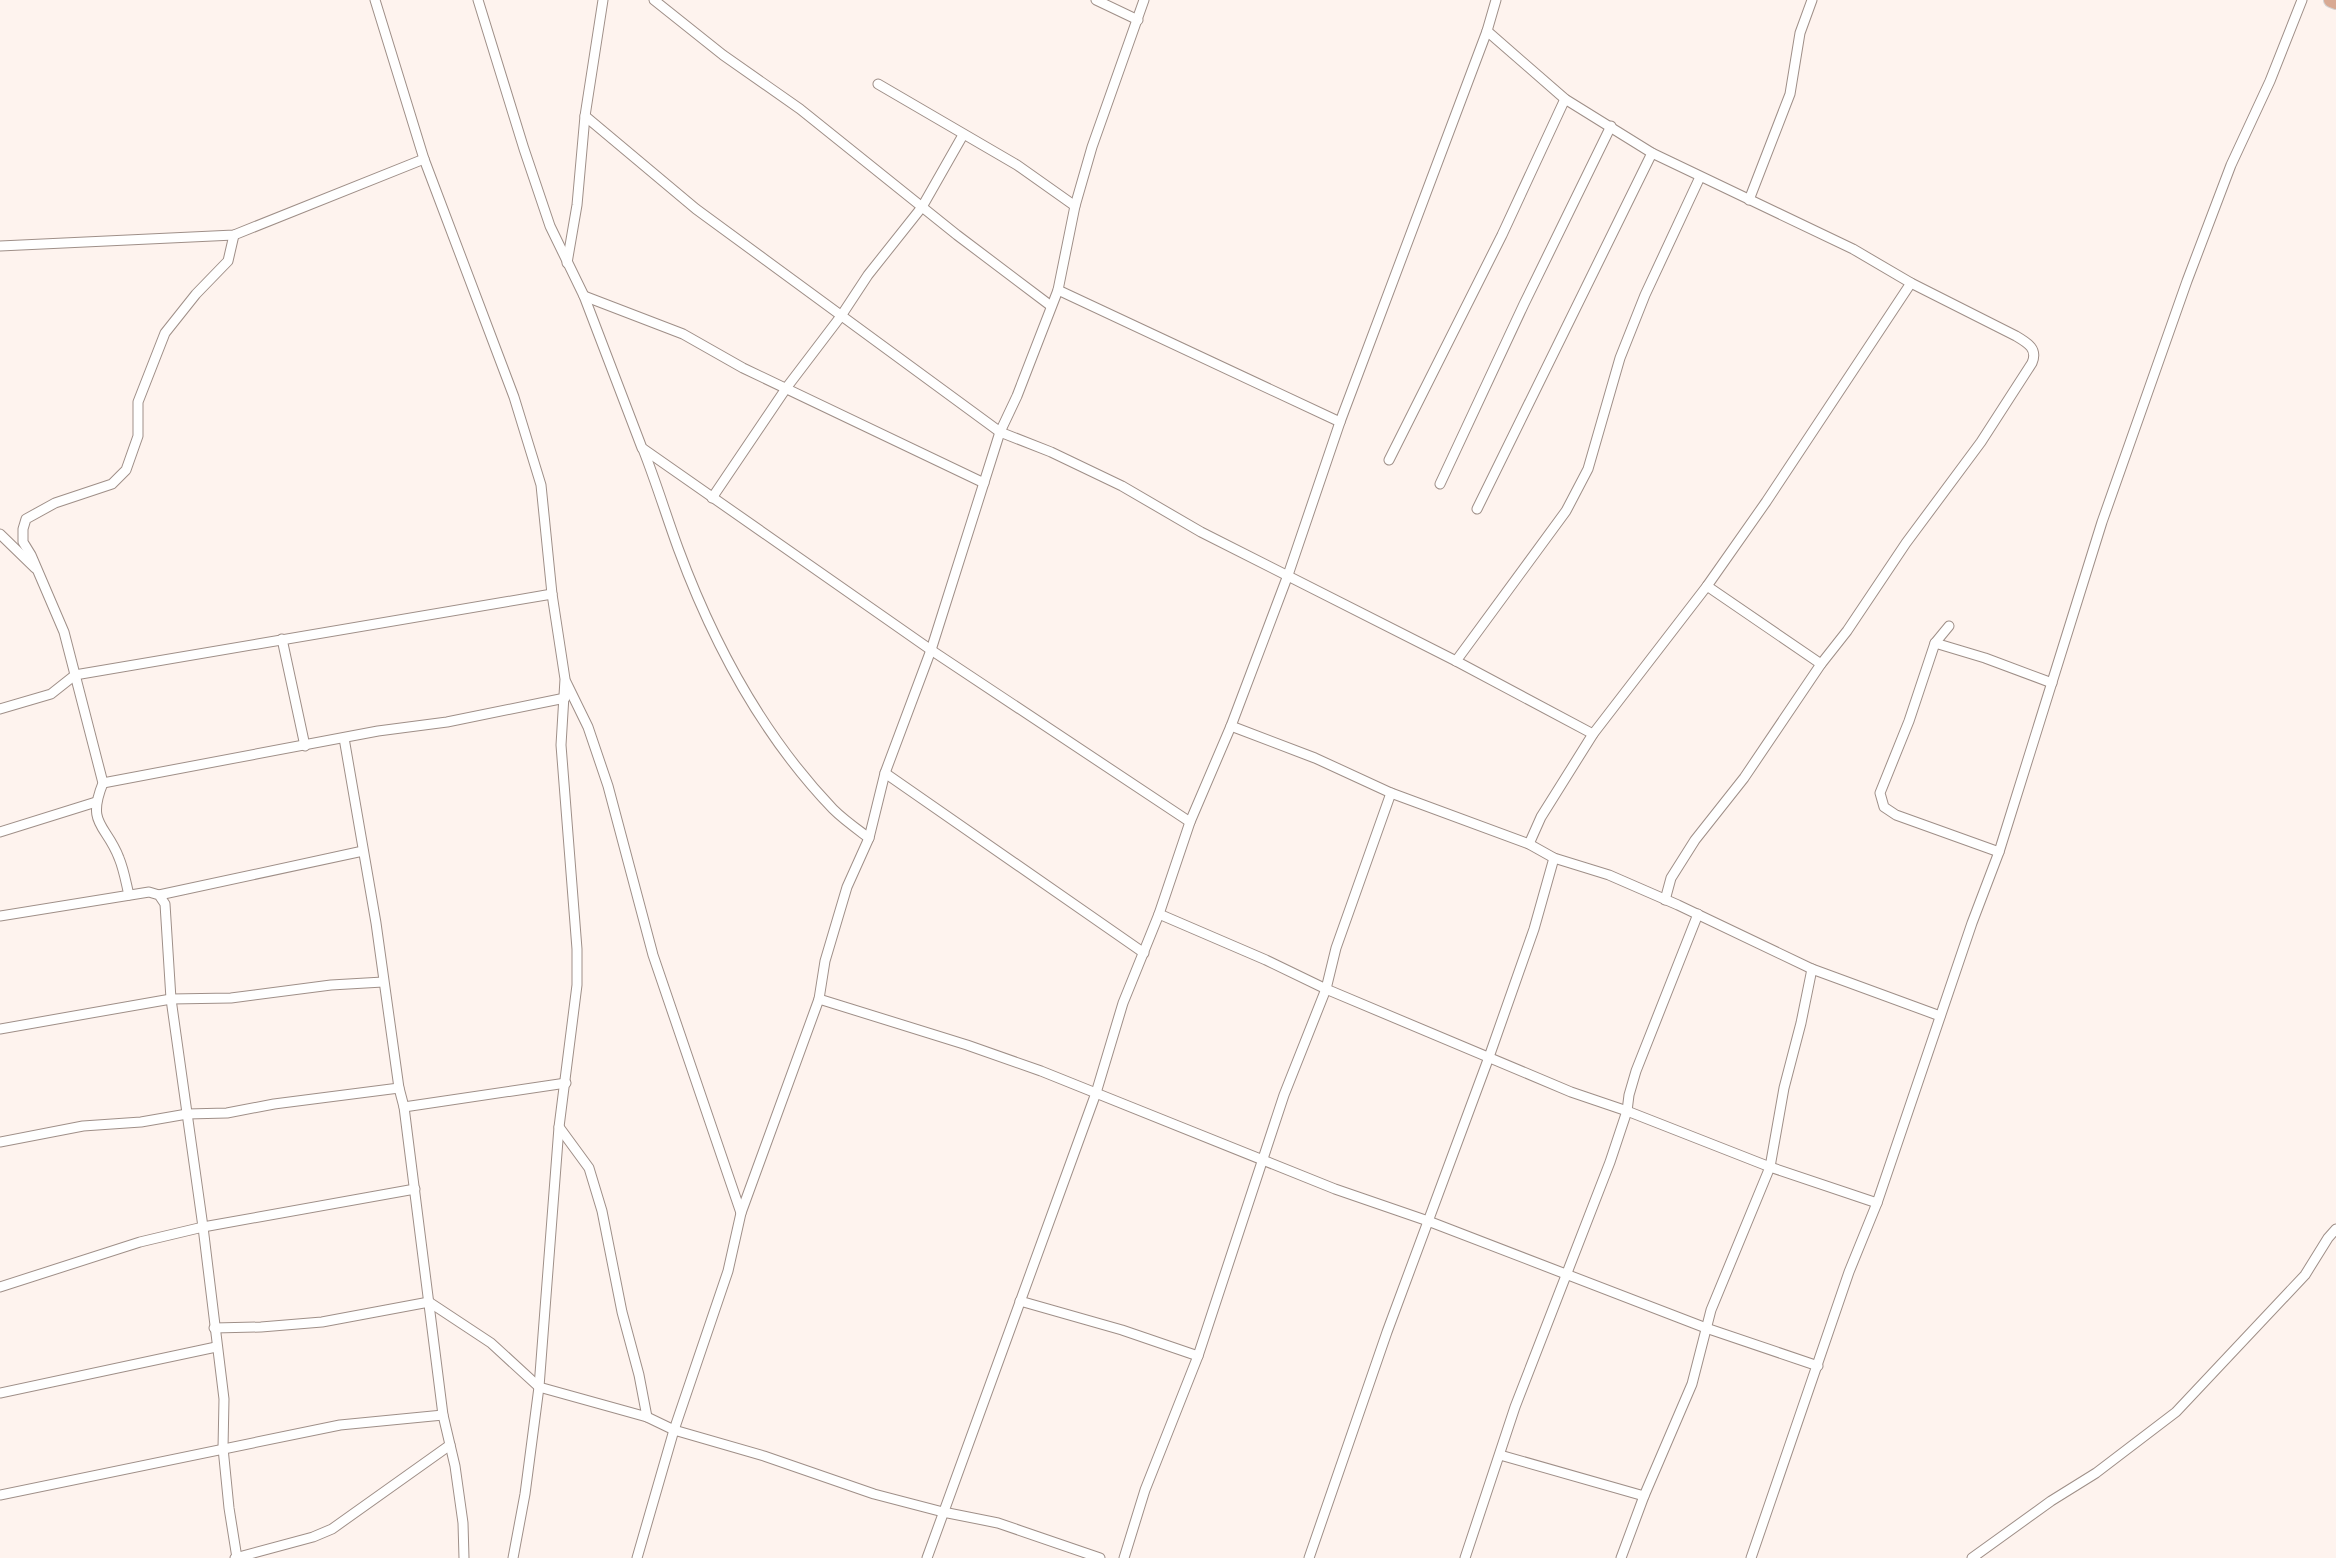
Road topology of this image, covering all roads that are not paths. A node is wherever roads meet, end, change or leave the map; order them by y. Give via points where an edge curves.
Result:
1 (375, 0) edge
2 (478, 0) edge
3 (603, 0) edge
4 (654, 0) edge
5 (1096, 0) edge
6 (1144, 0) edge
7 (1496, 0) edge
8 (1812, 0) edge
9 (2302, 0) edge
10 (2331, 0) edge
11 (2336, 2) edge
12 (1138, 20) junction
13 (1487, 31) junction
14 (878, 84) dead end
15 (1565, 99) junction
16 (585, 116) junction
17 (1611, 126) junction
18 (963, 135) junction
19 (1652, 153) junction
20 (424, 159) junction
21 (1700, 177) junction
22 (1749, 200) junction
23 (1075, 206) junction
24 (922, 207) junction
25 (234, 235) junction
26 (0, 246) edge
27 (567, 263) junction
28 (1911, 283) junction
29 (1058, 290) junction
30 (584, 296) junction
31 (1051, 306) junction
32 (841, 316) junction
33 (787, 387) junction
34 (1340, 422) junction
35 (1000, 432) junction
36 (642, 448) junction
37 (1389, 460) dead end
38 (984, 483) junction
39 (1440, 484) dead end
40 (712, 498) junction
41 (1478, 509) dead end
42 (0, 534) edge
43 (38, 572) junction
44 (1287, 575) junction
45 (1707, 586) junction
46 (552, 594) junction
47 (1948, 626) dead end
48 (282, 639) junction
49 (1935, 643) junction
50 (931, 651) junction
51 (1456, 661) junction
52 (1821, 664) junction
53 (75, 675) junction
54 (565, 680) junction
55 (2052, 683) junction
56 (565, 698) junction
57 (0, 709) edge
58 (1231, 726) junction
59 (1593, 734) junction
60 (344, 738) junction
61 (305, 746) junction
62 (885, 773) junction
63 (103, 783) junction
64 (1390, 793) junction
65 (96, 802) junction
66 (1190, 822) junction
67 (0, 832) edge
68 (869, 838) junction
69 (1529, 844) junction
70 (363, 851) junction
71 (1999, 852) junction
72 (1554, 858) junction
73 (129, 895) junction
74 (159, 895) junction
75 (1665, 900) junction
76 (1159, 914) junction
77 (1698, 914) junction
78 (0, 916) edge
79 (1144, 953) junction
80 (1812, 969) junction
81 (383, 982) junction
82 (1326, 988) junction
83 (171, 999) junction
84 (819, 999) junction
85 (1940, 1016) junction
86 (0, 1029) edge
87 (1490, 1058) junction
88 (566, 1083) junction
89 (399, 1088) junction
90 (1096, 1093) junction
91 (404, 1107) junction
92 (1627, 1111) junction
93 (187, 1114) junction
94 (559, 1127) junction
95 (0, 1142) edge
96 (1263, 1161) junction
97 (1770, 1167) junction
98 (415, 1189) junction
99 (1876, 1203) junction
100 (741, 1213) junction
101 (1428, 1221) junction
102 (203, 1227) junction
103 (2336, 1230) edge
104 (1567, 1274) junction
105 (0, 1287) edge
106 (1020, 1301) junction
107 (429, 1302) junction
108 (214, 1328) junction
109 (1706, 1328) junction
110 (216, 1347) junction
111 (1198, 1356) junction
112 (1818, 1366) junction
113 (539, 1387) junction
114 (0, 1393) edge
115 (443, 1415) junction
116 (647, 1417) junction
117 (674, 1430) junction
118 (450, 1445) junction
119 (223, 1448) junction
120 (1500, 1455) junction
121 (0, 1495) edge
122 (1644, 1496) junction
123 (943, 1512) junction
124 (236, 1558) edge
125 (464, 1558) edge
126 (513, 1558) edge
127 (637, 1558) edge
128 (927, 1558) edge
129 (1100, 1558) edge
130 (1124, 1558) edge
131 (1309, 1558) edge
132 (1465, 1558) edge
133 (1621, 1558) edge
134 (1751, 1558) edge
135 (1972, 1558) edge

1 - 20 street
2 - 27 street via 550,226
3 - 16 street
4 - 24 street via 808,115
5 - 12 street
6 - 12 street
7 - 13 street
8 - 22 street via 1800,33 1790,94
9 - 55 street via 2187,280 2102,522
10 - 11 main road
12 - 23 street
13 - 15 street
13 - 34 street
14 - 18 street
15 - 17 street
15 - 37 street
16 - 27 street
16 - 32 street via 696,209
17 - 19 street
17 - 39 street
18 - 23 street via 1017,165
18 - 24 street
19 - 21 street
19 - 41 street
20 - 25 street
20 - 46 street via 514,397 541,485
21 - 22 street
21 - 51 street via 1645,295 1620,358 1590,460 1566,511
22 - 28 street via 1853,249
23 - 29 street
24 - 31 street
24 - 32 street
25 - 26 street
25 - 43 street via 228,261 165,333 138,402 138,436 126,470 112,484 55,503 26,519 23,542
27 - 30 street
28 - 45 street via 1811,437
28 - 52 street via 2028,343 2035,356 1981,442
29 - 31 street
29 - 34 street
30 - 33 street via 683,334 743,368
30 - 36 street
31 - 35 street
32 - 33 street
32 - 35 street
33 - 38 street
33 - 40 street
34 - 44 street
35 - 38 street
35 - 44 street via 1122,486
36 - 40 street
36 - 68 street via 679,550 732,671 806,778 835,811
38 - 50 street
40 - 50 street
42 - 43 street
43 - 53 street via 64,632
44 - 51 street
44 - 58 street
45 - 52 street
45 - 59 street
46 - 48 street
46 - 54 street
47 - 49 street
48 - 53 street
48 - 61 street
49 - 55 street
49 - 71 street via 1880,794 1884,807 1896,815
50 - 62 street
50 - 66 street
51 - 59 street
52 - 75 street via 1744,778 1695,840 1671,878
53 - 57 street via 51,694
53 - 63 street
54 - 56 street
54 - 100 street via 588,727 608,786 653,955
55 - 71 street
56 - 60 street
56 - 88 street via 561,745 577,949
58 - 64 street via 1315,758
58 - 66 street
59 - 69 street via 1541,817
60 - 61 street
60 - 70 street
61 - 63 street
62 - 68 street
62 - 79 street
63 - 65 street
64 - 69 street
64 - 82 street
65 - 67 street
65 - 73 street via 98,820 119,858
66 - 76 street
68 - 84 street via 847,886 825,961
69 - 72 street
70 - 74 street
70 - 81 street
71 - 85 street
72 - 75 street via 1601,872
72 - 87 street
73 - 74 street
73 - 78 street
74 - 83 street via 167,916
75 - 77 street
76 - 79 street
76 - 82 street
77 - 80 street
77 - 92 street via 1636,1071
79 - 90 street via 1123,1003
80 - 85 street
80 - 97 street
81 - 83 street via 231,998
81 - 89 street
82 - 87 street
82 - 96 street
83 - 86 street
83 - 93 street
84 - 90 street via 967,1045
84 - 100 street
85 - 99 street
87 - 92 street
87 - 101 street
88 - 91 street
88 - 94 street
89 - 91 street
89 - 93 street via 227,1113
90 - 96 street
90 - 106 street
91 - 98 street
92 - 97 street
92 - 104 street
93 - 95 street via 83,1126
93 - 102 street
94 - 113 street
94 - 116 street via 588,1168 602,1211
96 - 101 street
96 - 111 street
97 - 99 street
97 - 109 street
98 - 102 street
98 - 107 street
99 - 112 street
100 - 117 street via 728,1271
101 - 104 street
101 - 131 street
102 - 105 street via 140,1242
102 - 108 street
103 - 135 street via 2305,1275 2176,1412 2096,1473
104 - 109 street
104 - 120 street
106 - 111 street
106 - 123 street
107 - 108 street via 322,1322
107 - 113 street via 491,1343
107 - 115 street
108 - 110 street
109 - 112 street
109 - 122 street via 1692,1384
110 - 114 street
110 - 119 street via 224,1399
111 - 130 street via 1145,1490
112 - 134 street
113 - 116 street
113 - 126 street
115 - 118 street
115 - 119 street via 340,1425
116 - 117 street
117 - 123 street
117 - 127 street
118 - 124 street via 332,1529
118 - 125 street via 463,1523
119 - 121 street
119 - 124 street
120 - 122 street
120 - 132 street
122 - 133 street
123 - 128 street
123 - 129 street via 998,1523

